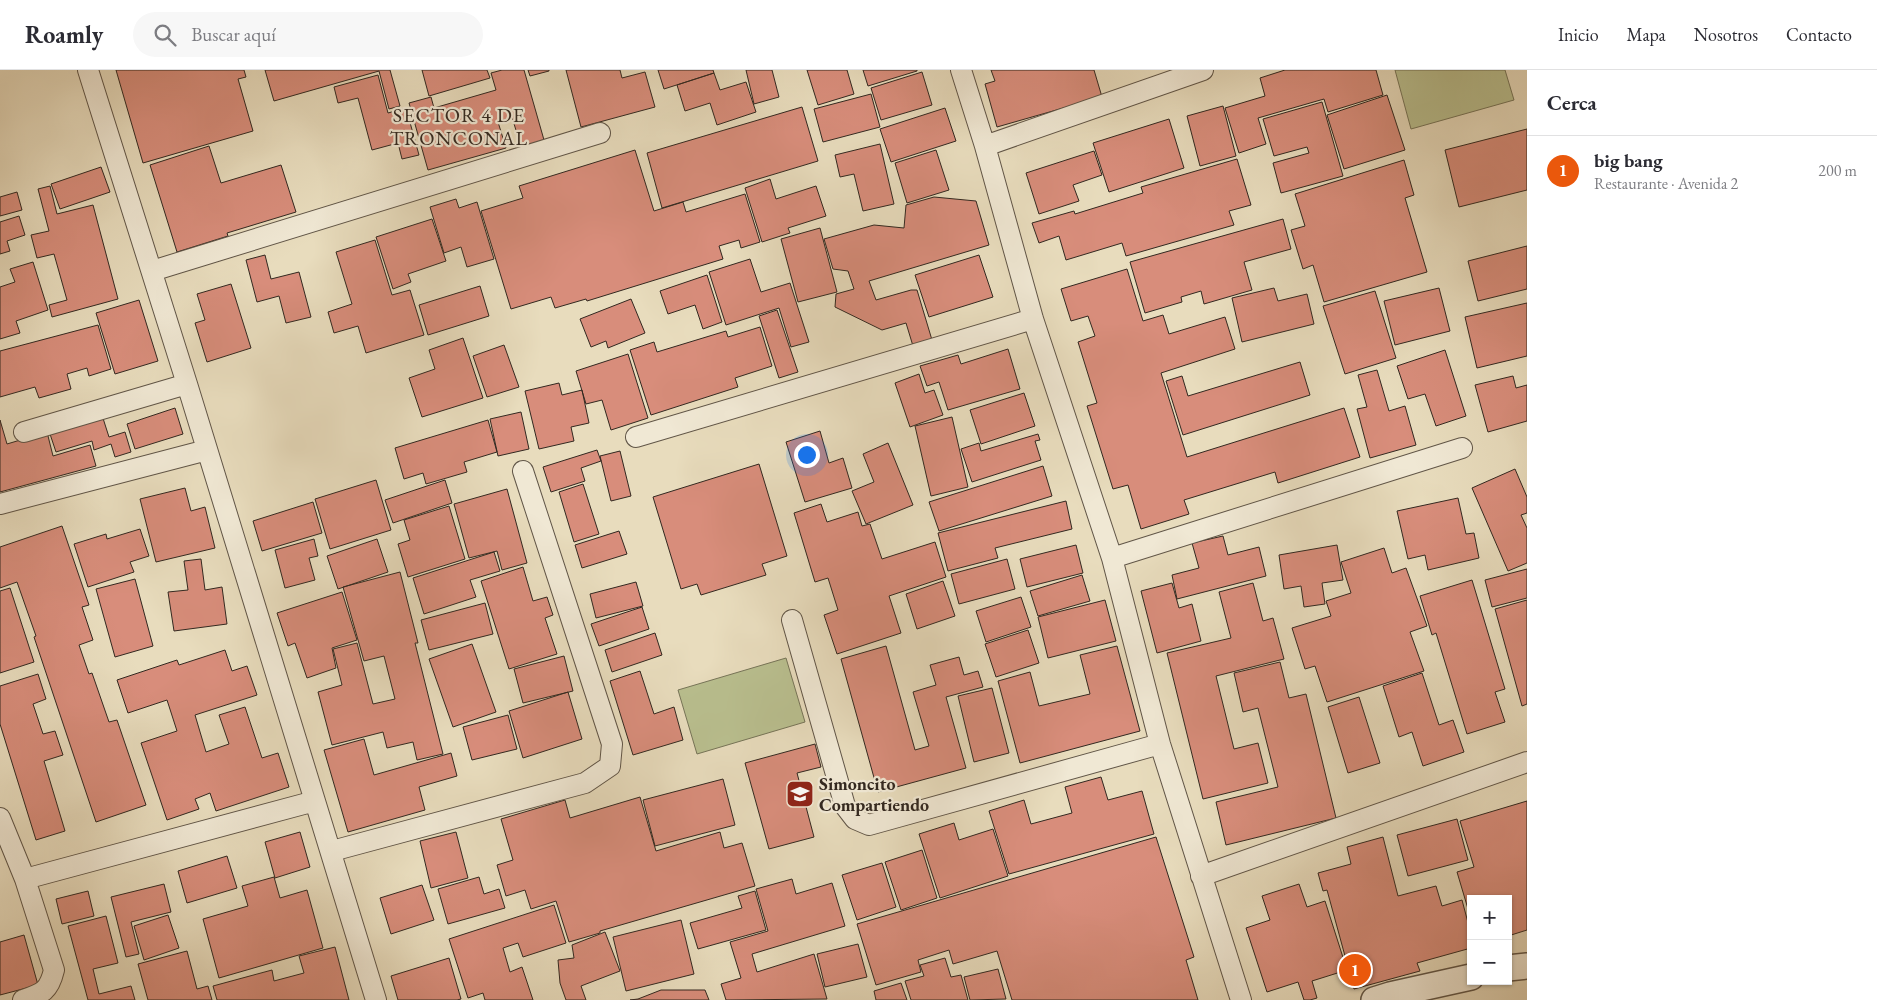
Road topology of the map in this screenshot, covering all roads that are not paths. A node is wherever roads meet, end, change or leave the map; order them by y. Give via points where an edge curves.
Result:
1 (88, 70) edge
2 (961, 70) edge
3 (1203, 70) edge
4 (600, 133) dead end
5 (985, 146) junction
6 (152, 271) junction
7 (1033, 319) junction
8 (187, 384) junction
9 (24, 432) dead end
10 (636, 437) dead end
11 (1462, 448) dead end
12 (207, 450) junction
13 (523, 471) dead end
14 (0, 504) edge
15 (1112, 558) junction
16 (792, 620) dead end
17 (1160, 744) junction
18 (1527, 762) edge
19 (315, 801) junction
20 (0, 818) edge
21 (332, 851) junction
22 (1201, 876) junction
23 (25, 880) junction
24 (1527, 966) edge
25 (1512, 968) edge
26 (1467, 978) edge
27 (23, 1000) edge
28 (376, 1000) edge
29 (1241, 1000) edge
30 (1374, 1000) edge

1 - 6 street
2 - 5 street
3 - 5 street
4 - 6 street
5 - 7 street
6 - 8 street
7 - 10 street
7 - 15 street
8 - 9 street
8 - 12 street
11 - 15 street
12 - 14 street
12 - 19 street
13 - 21 street via 612,744 610,766 586,783
15 - 17 street
16 - 17 street via 845,806 855,819 869,825
17 - 22 street
18 - 22 street
19 - 21 street
19 - 23 street
20 - 23 street
21 - 28 street
22 - 29 street
23 - 27 street via 54,970 51,985 40,994
24 - 25 street
26 - 30 street

